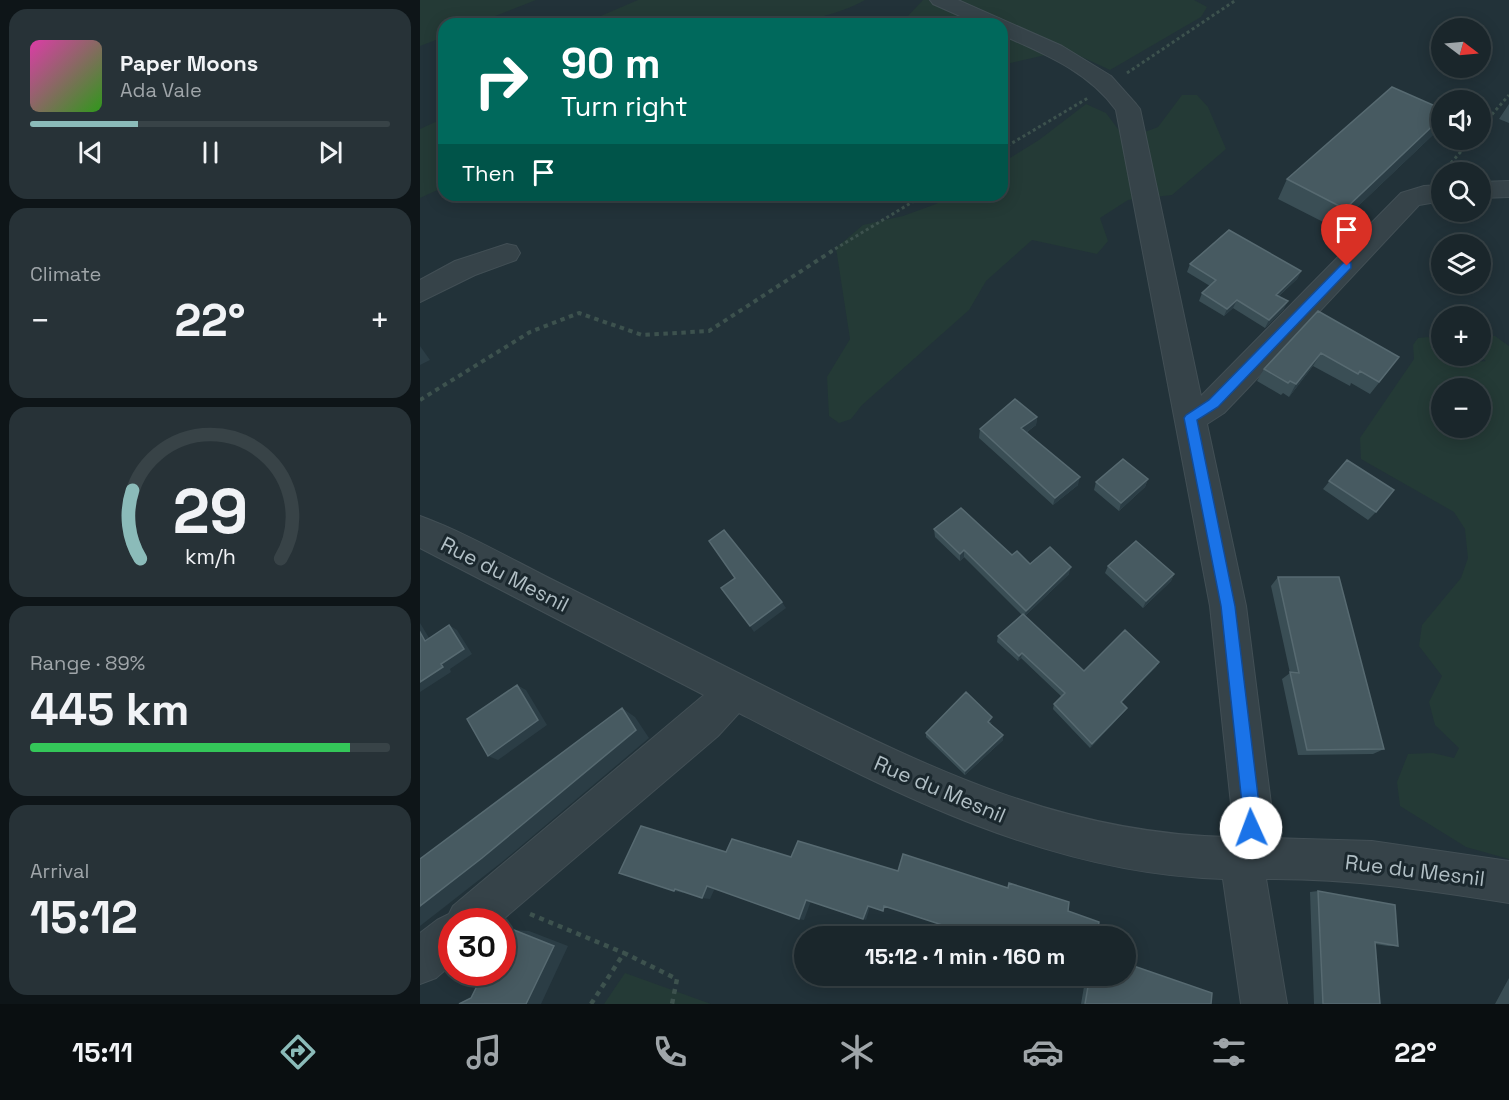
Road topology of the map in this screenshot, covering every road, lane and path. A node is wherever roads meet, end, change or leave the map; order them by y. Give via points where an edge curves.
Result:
1 (940, 0) edge
2 (1236, 0) edge
3 (982, 18) edge
4 (1008, 30) edge
5 (1109, 85) junction
6 (1509, 95) edge
7 (1491, 115) edge
8 (1008, 144) edge
9 (1462, 150) edge
10 (1451, 162) edge
11 (1509, 189) edge
12 (1491, 190) edge
13 (1431, 194) edge
14 (914, 201) edge
15 (507, 253) dead end
16 (420, 292) edge
17 (420, 400) edge
18 (1191, 418) junction
19 (420, 531) edge
20 (734, 691) junction
21 (1241, 857) junction
22 (1509, 882) edge
23 (483, 908) edge
24 (516, 921) edge
25 (438, 947) edge
26 (624, 953) junction
27 (420, 962) edge
28 (591, 1004) edge
29 (672, 1004) edge
30 (1264, 1004) edge

1 - 3 street
2 - 5 path
4 - 5 street via 1066,58
5 - 8 path
5 - 18 street via 1128,110
6 - 7 path
9 - 10 path
11 - 12 street
13 - 18 street via 1410,199 1213,404
14 - 17 path via 842,243 709,331 642,334 579,313 530,332
15 - 16 street via 465,268
18 - 21 street via 1228,606 1251,804 1251,828
19 - 20 street, Rue du Mesnil
20 - 21 street, Rue du Mesnil via 926,787 981,810 1103,844 1214,858
20 - 23 street via 704,722
21 - 22 street, Rue du Mesnil via 1352,860
21 - 30 street
24 - 26 path
25 - 27 street
26 - 28 path
26 - 29 path via 677,979

